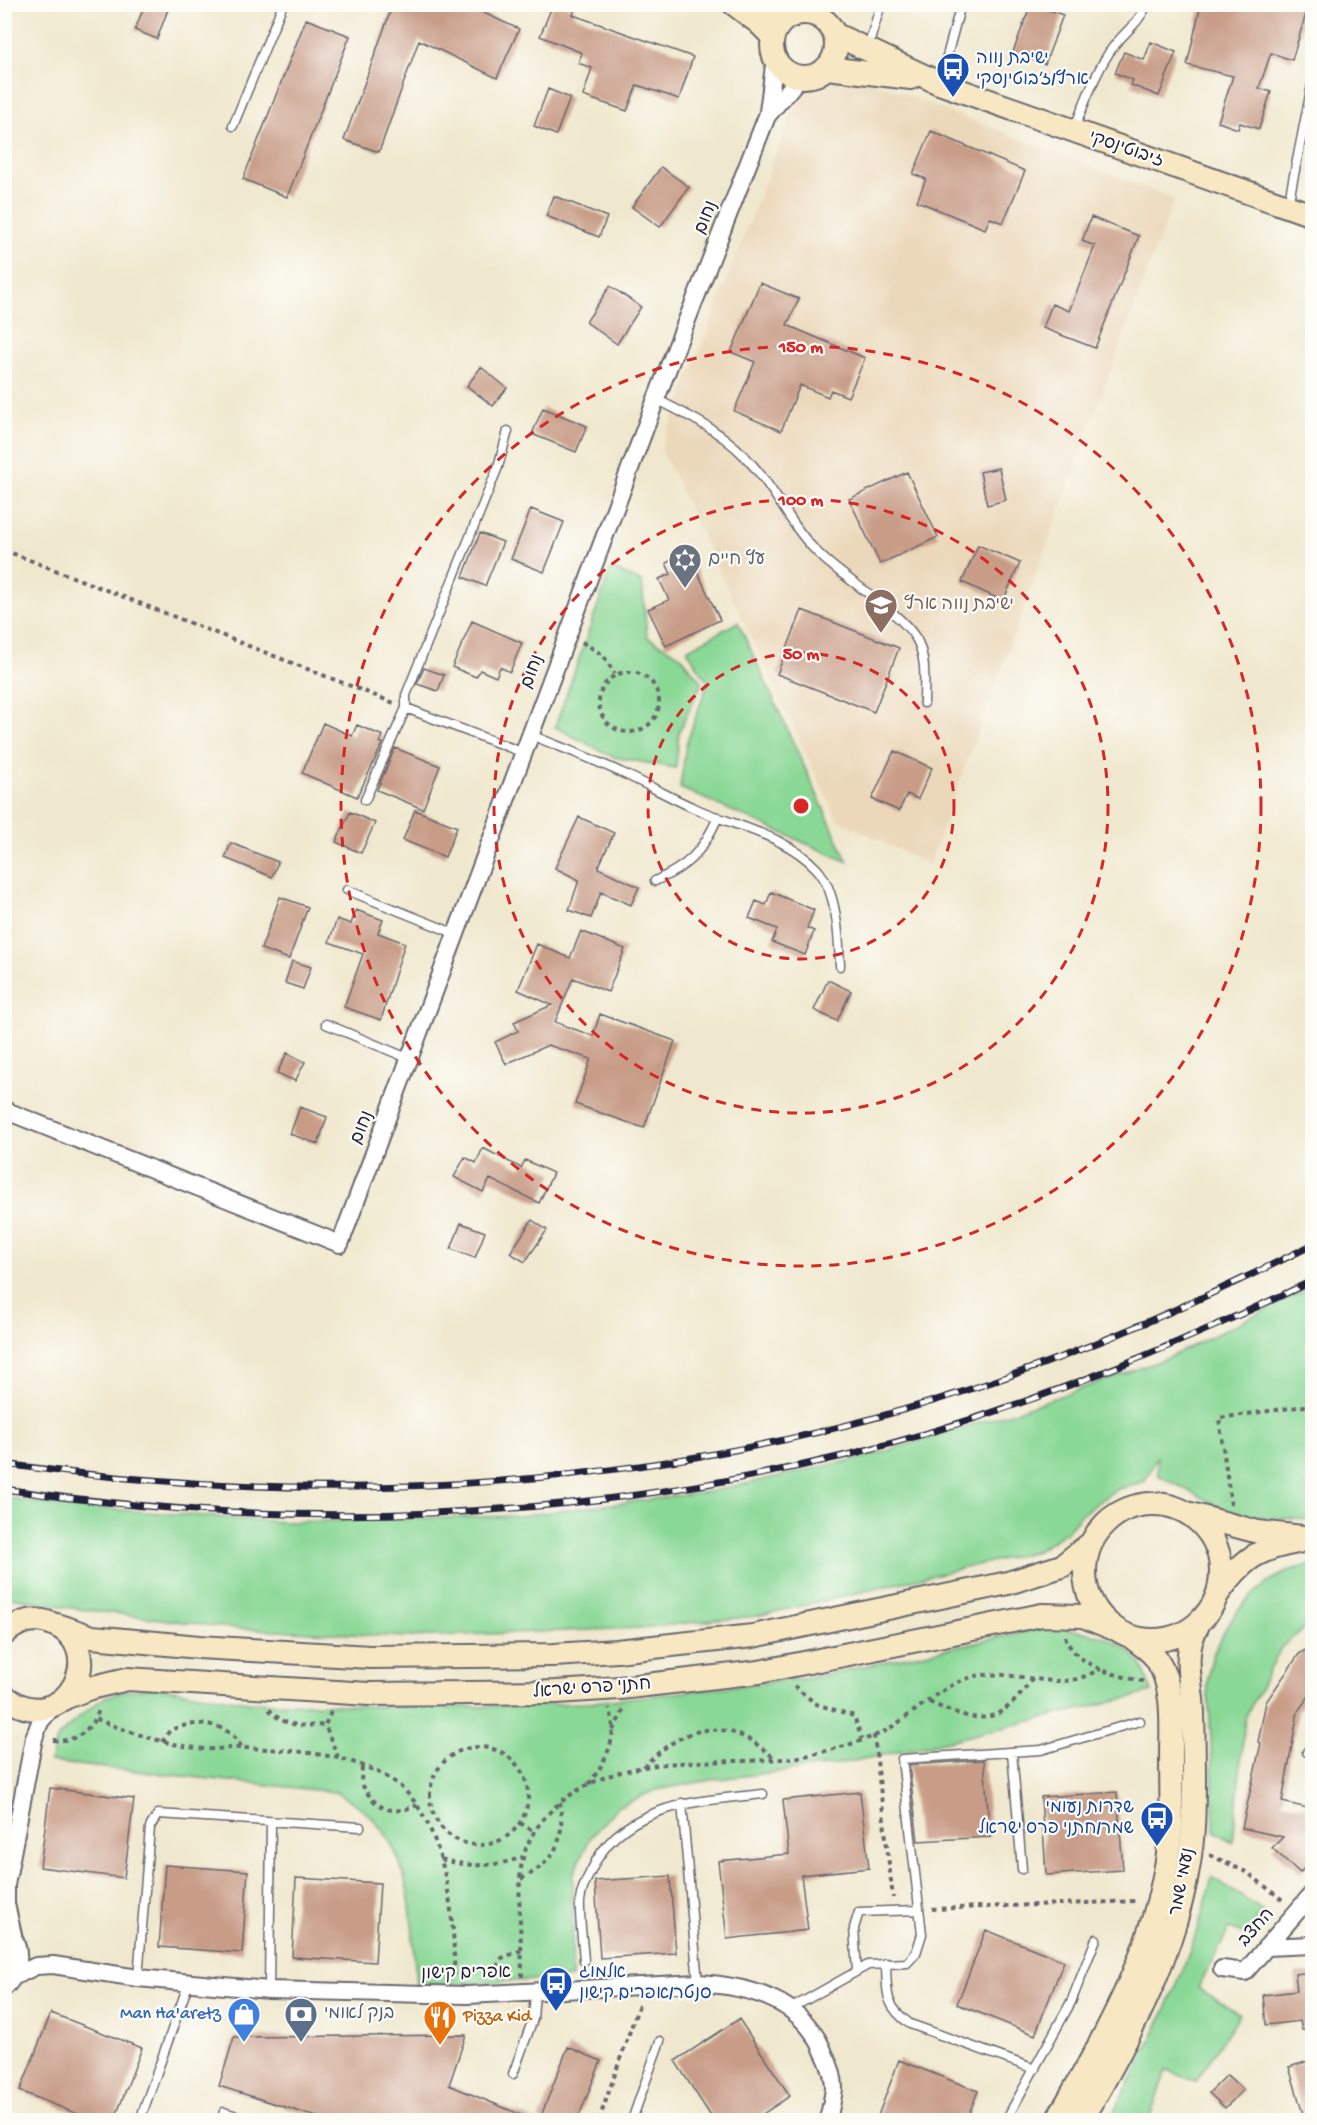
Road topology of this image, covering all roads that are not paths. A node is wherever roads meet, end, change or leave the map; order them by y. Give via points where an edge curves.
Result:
1 (283, 4) edge
2 (734, 4) edge
3 (761, 4) edge
4 (881, 4) edge
5 (961, 4) edge
6 (1147, 4) edge
7 (807, 12) edge
8 (834, 34) junction
9 (774, 48) junction
10 (868, 49) junction
11 (827, 68) junction
12 (800, 77) junction
13 (939, 83) junction
14 (1312, 85) edge
15 (768, 116) junction
16 (233, 126) dead end
17 (1073, 132) junction
18 (1287, 206) junction
19 (1312, 215) edge
20 (656, 399) junction
21 (508, 431) dead end
22 (924, 703) dead end
23 (406, 708) junction
24 (531, 735) junction
25 (524, 753) junction
26 (365, 800) dead end
27 (718, 818) junction
28 (656, 881) dead end
29 (347, 890) dead end
30 (456, 934) junction
31 (840, 966) dead end
32 (326, 1024) dead end
33 (410, 1059) junction
34 (4, 1110) edge
35 (1185, 1512) junction
36 (1312, 1539) edge
37 (1090, 1544) junction
38 (1219, 1592) junction
39 (57, 1625) junction
40 (1198, 1625) junction
41 (9, 1628) edge
42 (1112, 1628) junction
43 (1134, 1639) junction
44 (4, 1696) edge
45 (61, 1701) junction
46 (1140, 1722) dead end
47 (1012, 1752) junction
48 (763, 1794) dead end
49 (682, 1803) junction
50 (271, 1822) junction
51 (360, 1827) dead end
52 (1022, 1869) dead end
53 (1312, 1894) edge
54 (919, 1910) junction
55 (9, 1930) edge
56 (1096, 1939) dead end
57 (1312, 1945) edge
58 (1266, 1947) junction
59 (584, 1961) dead end
60 (886, 1964) junction
61 (1222, 1969) dead end
62 (857, 1971) junction
63 (138, 1978) junction
64 (10, 1982) edge
65 (189, 1982) junction
66 (698, 1983) junction
67 (269, 1990) junction
68 (529, 1992) junction
69 (790, 2009) junction
70 (660, 2041) dead end
71 (1035, 2068) junction
72 (513, 2074) dead end
73 (635, 2120) edge
74 (140, 2121) edge
75 (221, 2121) edge
76 (250, 2121) edge
77 (828, 2121) edge
78 (1006, 2121) edge
79 (1057, 2121) edge
80 (1082, 2121) edge

1 - 16 lane
2 - 9 main road
3 - 7 main road
4 - 10 lane
5 - 13 lane
6 - 17 lane via 1142,18 1107,55
7 - 8 main road via 826,22
7 - 9 main road via 779,26
8 - 10 main road, ז'בוטינסקי
8 - 11 main road via 836,52
9 - 12 main road via 783,69
9 - 15 street, נחום
10 - 13 main road, ז'בוטינסקי
11 - 12 main road via 814,76
11 - 13 main road, ז'בוטינסקי
12 - 15 street, נחום
13 - 17 main road, ז'בוטינסקי
14 - 18 lane
15 - 20 street, נחום
17 - 18 main road, ז'בוטינסקי
18 - 19 main road, ז'בוטינסקי
20 - 22 lane via 713,428 738,449 817,553 916,639 925,664
20 - 24 street, נחום
21 - 23 lane via 498,467 406,695
23 - 25 lane
23 - 26 lane
24 - 25 street, נחום
24 - 27 lane
25 - 30 street, נחום
27 - 28 lane via 700,851 680,870
27 - 31 lane via 759,833 818,870 830,895 838,927
29 - 30 lane
30 - 33 street, נחום
32 - 33 lane
33 - 34 street, נחום via 340,1244
35 - 36 main road via 1258,1532
35 - 37 main road via 1172,1506 1133,1506 1115,1515
35 - 38 main road via 1208,1530 1218,1550 1222,1570
36 - 38 main road via 1259,1552 1237,1567
37 - 39 main road, חתני פרס ישראל via 1062,1566 1008,1583 753,1636 617,1651 370,1657 92,1637
37 - 42 main road via 1084,1581 1089,1599
38 - 40 main road
39 - 41 main road, חתני פרס ישראל via 44,1621
39 - 45 main road via 76,1645 80,1659 76,1686
40 - 43 main road via 1179,1636 1156,1641
40 - 80 main road, נעמי שמר via 1190,1638 1188,1657 1193,1711 1193,1829 1177,1917 1136,2021
42 - 43 main road
42 - 45 main road, חתני פרס ישראל via 1083,1616 1016,1619 785,1667 691,1682 595,1690 340,1692 127,1679
43 - 79 main road, נעמי שמר via 1156,1658 1167,1687 1171,1712 1171,1827 1157,1900 1137,1964 1116,2012
44 - 45 main road, חתני פרס ישראל via 28,1708 41,1709
45 - 55 street via 40,1722 34,1738 6,1885
46 - 47 lane via 1041,1750
47 - 52 lane
47 - 54 lane via 902,1759
48 - 49 lane
49 - 59 lane via 642,1817 612,1838 595,1860 580,1899
49 - 66 lane
50 - 51 lane
50 - 63 lane via 158,1814 150,1827
50 - 67 lane
53 - 58 street, החצב
54 - 60 lane via 922,1934 916,1953 907,1963
54 - 62 lane via 859,1912 854,1928
55 - 64 street via 18,1948 19,1962
56 - 71 lane via 1071,2002
57 - 58 street
58 - 61 street, החצב via 1245,1972
60 - 62 lane via 868,1965
60 - 71 lane via 887,1998 895,2013 910,2024
62 - 69 lane
63 - 64 street, אפרים קישון via 53,1965 36,1966
63 - 65 street, אפרים קישון
65 - 67 street, אפרים קישון
65 - 74 lane
66 - 68 street, אפרים קישון
66 - 69 street, אפרים קישון via 748,1989
67 - 68 street, אפרים קישון via 453,1995
68 - 72 lane via 534,2019
69 - 77 street, אפרים קישון via 810,2025 830,2066 834,2087
70 - 73 lane
71 - 78 lane
75 - 76 lane via 224,2112

